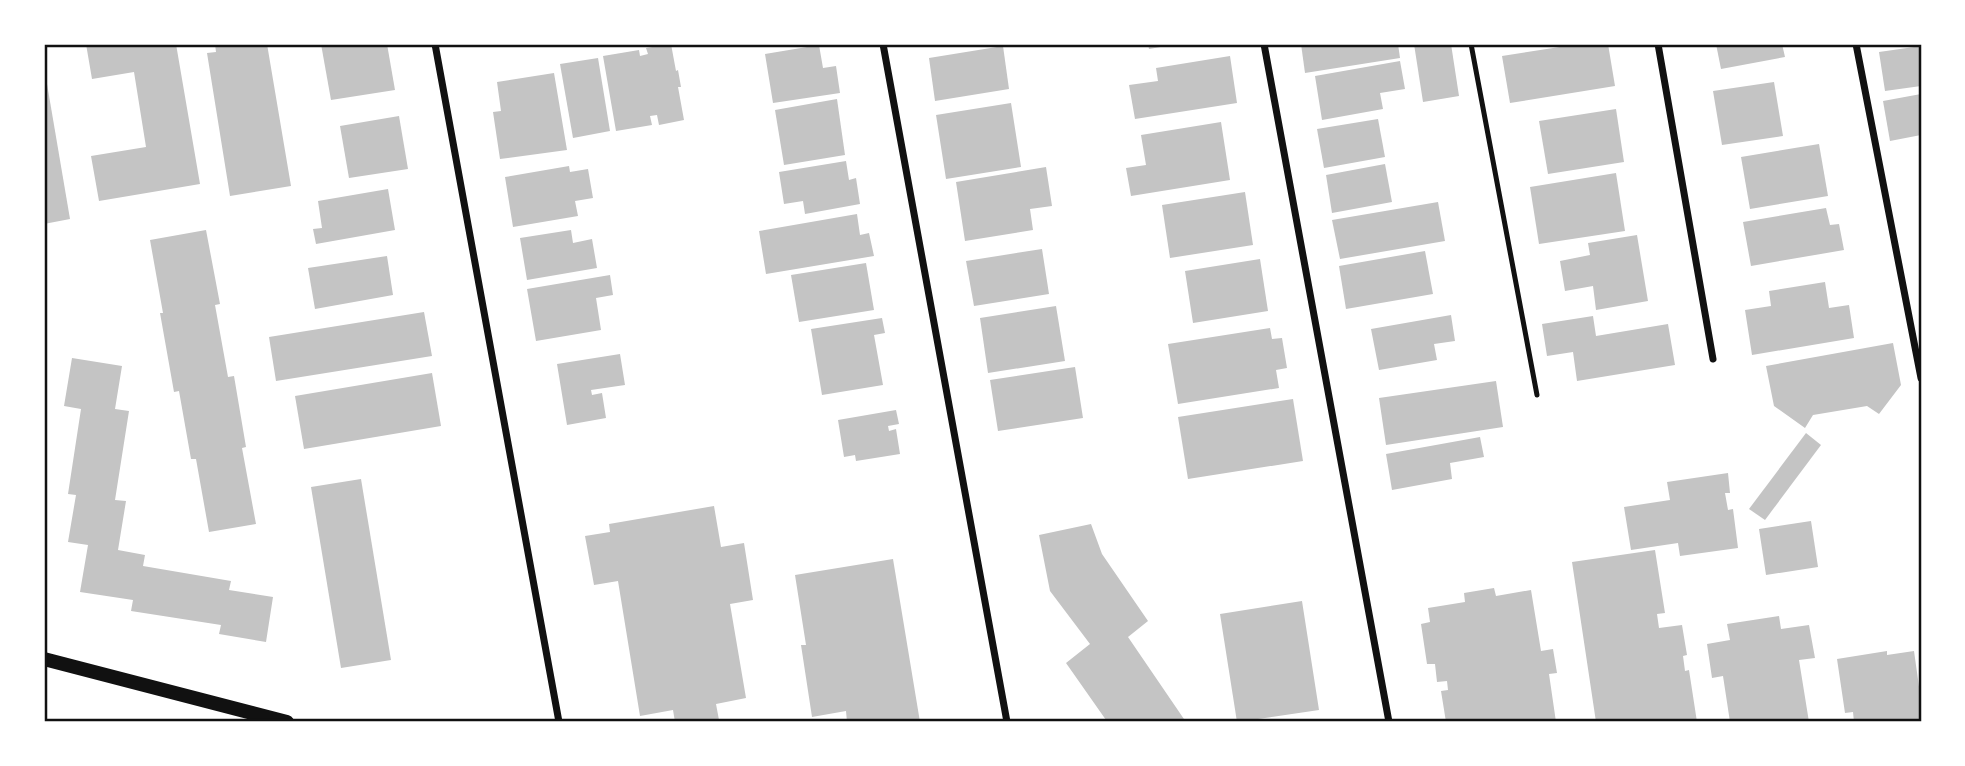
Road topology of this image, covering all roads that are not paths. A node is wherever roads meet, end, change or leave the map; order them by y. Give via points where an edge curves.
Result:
1 (435, 44) edge
2 (883, 44) edge
3 (1264, 44) edge
4 (1471, 44) edge
5 (1658, 44) edge
6 (1856, 44) edge
7 (1713, 359) dead end
8 (1921, 378) edge
9 (1536, 395) dead end
10 (44, 659) edge
11 (286, 722) edge
12 (559, 722) edge
13 (1007, 722) edge
14 (1389, 722) edge

1 - 12 street
2 - 13 street
3 - 14 street
4 - 9 lane
5 - 7 street
6 - 8 street
10 - 11 main road

